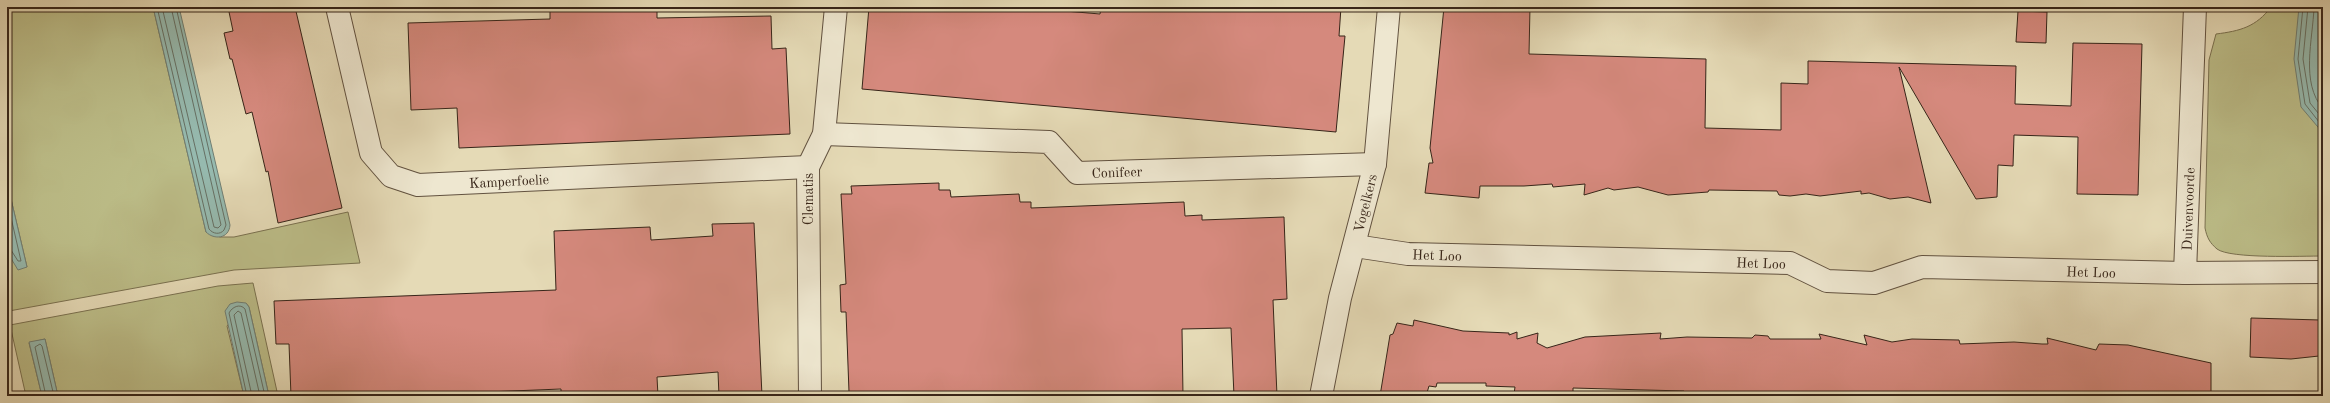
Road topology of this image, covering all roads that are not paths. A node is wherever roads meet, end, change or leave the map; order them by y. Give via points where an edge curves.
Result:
1 (337, 7) edge
2 (836, 7) edge
3 (1389, 7) edge
4 (2195, 7) edge
5 (824, 134) junction
6 (1375, 164) junction
7 (808, 167) junction
8 (1355, 246) junction
9 (2323, 272) edge
10 (2185, 273) junction
11 (810, 396) edge
12 (1321, 396) edge

1 - 7 street, Kamperfoelie via 371,153 391,176 418,185
2 - 5 street, Clematis
3 - 6 street, Vogelkers
4 - 10 street, Duivenvoorde
5 - 6 street, Conifeer via 1049,142 1077,173
5 - 7 street, Clematis
6 - 8 street, Vogelkers
7 - 11 street, Clematis
8 - 10 street, Het Loo via 1408,254 1790,263 1827,281 1874,283 1922,267
8 - 12 street, Vogelkers via 1340,298
9 - 10 street

